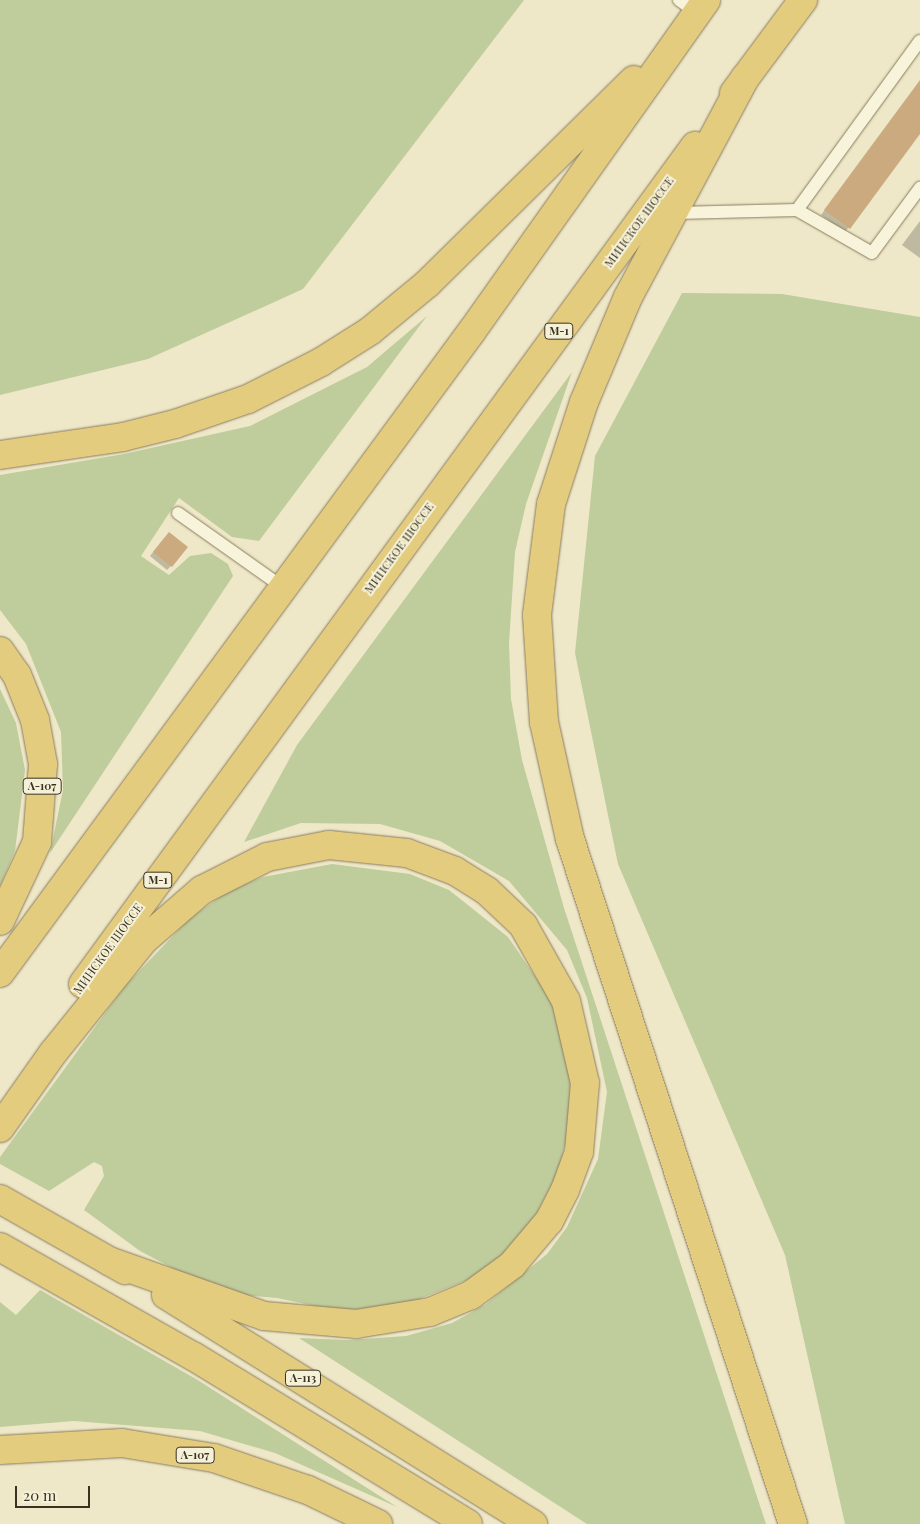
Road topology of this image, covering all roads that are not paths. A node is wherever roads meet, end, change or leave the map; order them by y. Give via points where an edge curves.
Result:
1 (803, 0) edge
2 (692, 10) edge
3 (920, 41) edge
4 (745, 78) junction
5 (920, 188) edge
6 (797, 210) junction
7 (676, 213) junction
8 (0, 455) edge
9 (178, 513) dead end
10 (284, 588) junction
11 (0, 651) edge
12 (0, 921) edge
13 (0, 973) edge
14 (0, 1099) edge
15 (0, 1128) edge
16 (0, 1200) edge
17 (0, 1247) edge
18 (109, 1261) junction
19 (0, 1450) edge
20 (378, 1524) edge
21 (468, 1524) edge
22 (533, 1524) edge
23 (793, 1524) edge

1 - 4 highway, МИНСКОЕ ШОССЕ / М-1
2 - 8 highway via 428,283 370,331 321,362 248,399 175,424 123,438
2 - 10 highway
3 - 6 lane
4 - 7 highway
4 - 14 highway, МИНСКОЕ ШОССЕ / М-1
5 - 6 lane via 872,253
6 - 7 lane
7 - 23 highway via 625,305 561,468 538,584 541,693 549,753 570,840
9 - 10 lane
10 - 13 highway
11 - 12 highway, А-107 via 17,674 35,720 42,764 37,842
15 - 18 highway via 53,1053 144,940 202,890 267,857 329,845 407,853 455,871 487,890 523,925 550,966 572,1017 585,1092 578,1152 565,1190 549,1221 512,1265 471,1295 430,1312 356,1324 264,1316
16 - 18 highway, А-113
17 - 21 highway
18 - 22 highway, А-113
19 - 20 highway, А-107 via 122,1443 214,1458 308,1490

